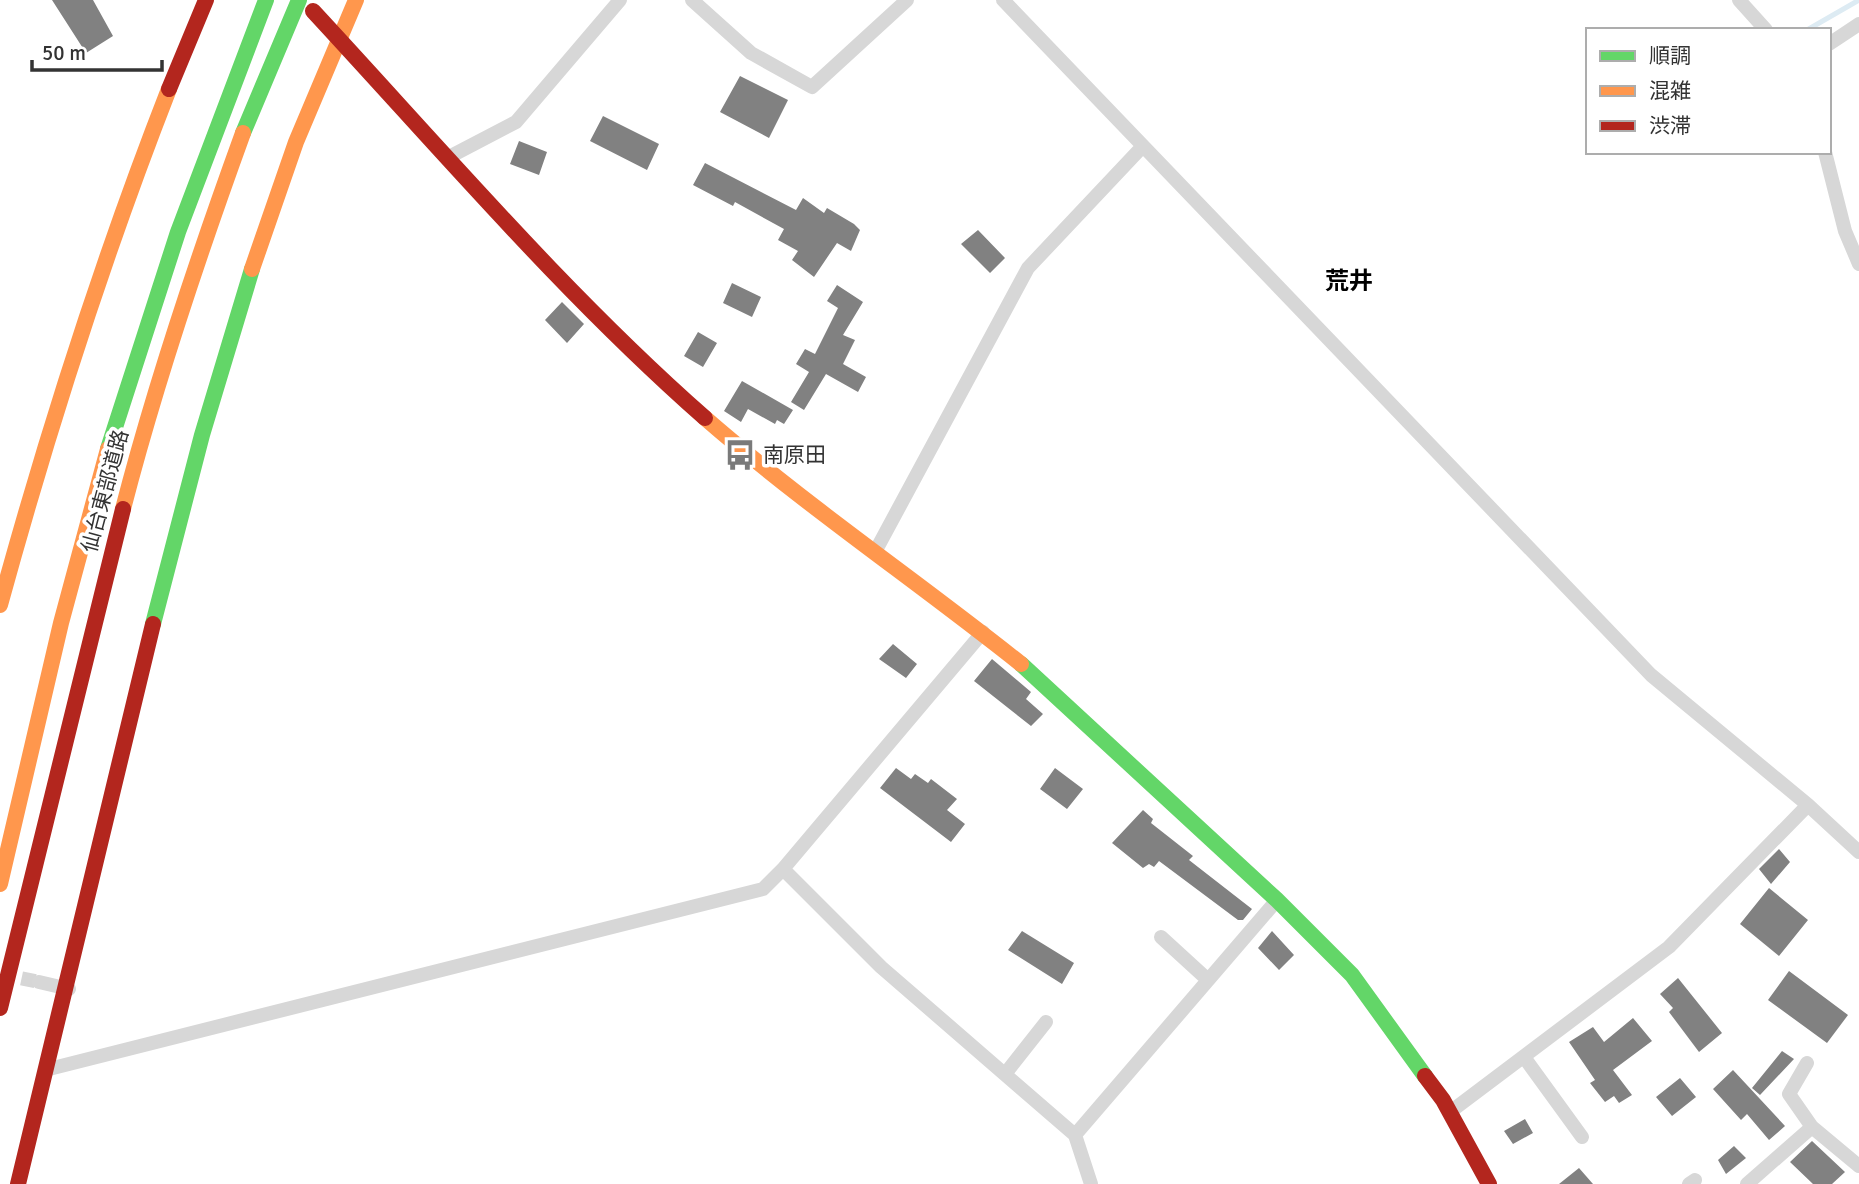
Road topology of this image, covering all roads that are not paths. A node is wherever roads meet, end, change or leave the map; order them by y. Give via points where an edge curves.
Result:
1 (206, 0) edge
2 (266, 0) edge
3 (299, 0) edge
4 (356, 0) edge
5 (620, 0) edge
6 (692, 0) edge
7 (907, 0) edge
8 (1003, 0) edge
9 (1739, 0) edge
10 (313, 11) dead end
11 (1859, 24) edge
12 (1764, 28) edge
13 (339, 38) junction
14 (1831, 43) edge
15 (1143, 146) junction
16 (1826, 154) edge
17 (449, 157) junction
18 (1859, 264) edge
19 (875, 552) junction
20 (0, 605) edge
21 (983, 632) junction
22 (1808, 805) junction
23 (1859, 852) edge
24 (783, 869) junction
25 (0, 884) edge
26 (1277, 900) junction
27 (1161, 937) dead end
28 (1208, 980) junction
29 (39, 982) tunnel mouth
30 (69, 989) junction
31 (0, 1009) edge
32 (1046, 1022) dead end
33 (1524, 1057) junction
34 (1807, 1063) dead end
35 (49, 1069) junction
36 (1005, 1074) junction
37 (1450, 1112) junction
38 (1812, 1127) junction
39 (1075, 1135) junction
40 (1581, 1137) dead end
41 (1859, 1166) edge
42 (18, 1184) edge
43 (1091, 1184) edge
44 (1489, 1184) edge
45 (1747, 1184) edge

1 - 20 main road via 149,138 102,270
2 - 25 main road, 仙台東部道路 via 192,188 105,458
3 - 31 main road, 仙台東部道路 via 216,210 128,480
4 - 13 main road
5 - 17 street via 516,122
6 - 7 street via 751,53 812,87
8 - 15 street
9 - 12 street
10 - 13 main road
11 - 14 street
13 - 17 main road
13 - 30 main road via 234,324 160,587
15 - 19 street via 1028,268
15 - 22 street via 1651,675
16 - 18 street via 1845,231
17 - 19 main road via 656,375 763,469
19 - 21 main road
21 - 24 street
21 - 26 main road
22 - 23 street
22 - 33 street via 1669,947
24 - 35 street via 763,889
24 - 36 street via 881,967
26 - 28 street
26 - 37 main road via 1352,975
27 - 28 street
28 - 39 street
29 - 30 street
30 - 35 main road
32 - 36 street
33 - 37 street
33 - 40 street
34 - 38 street via 1789,1094
35 - 42 main road
36 - 39 street
37 - 44 main road
38 - 41 street
38 - 45 street
39 - 43 street

